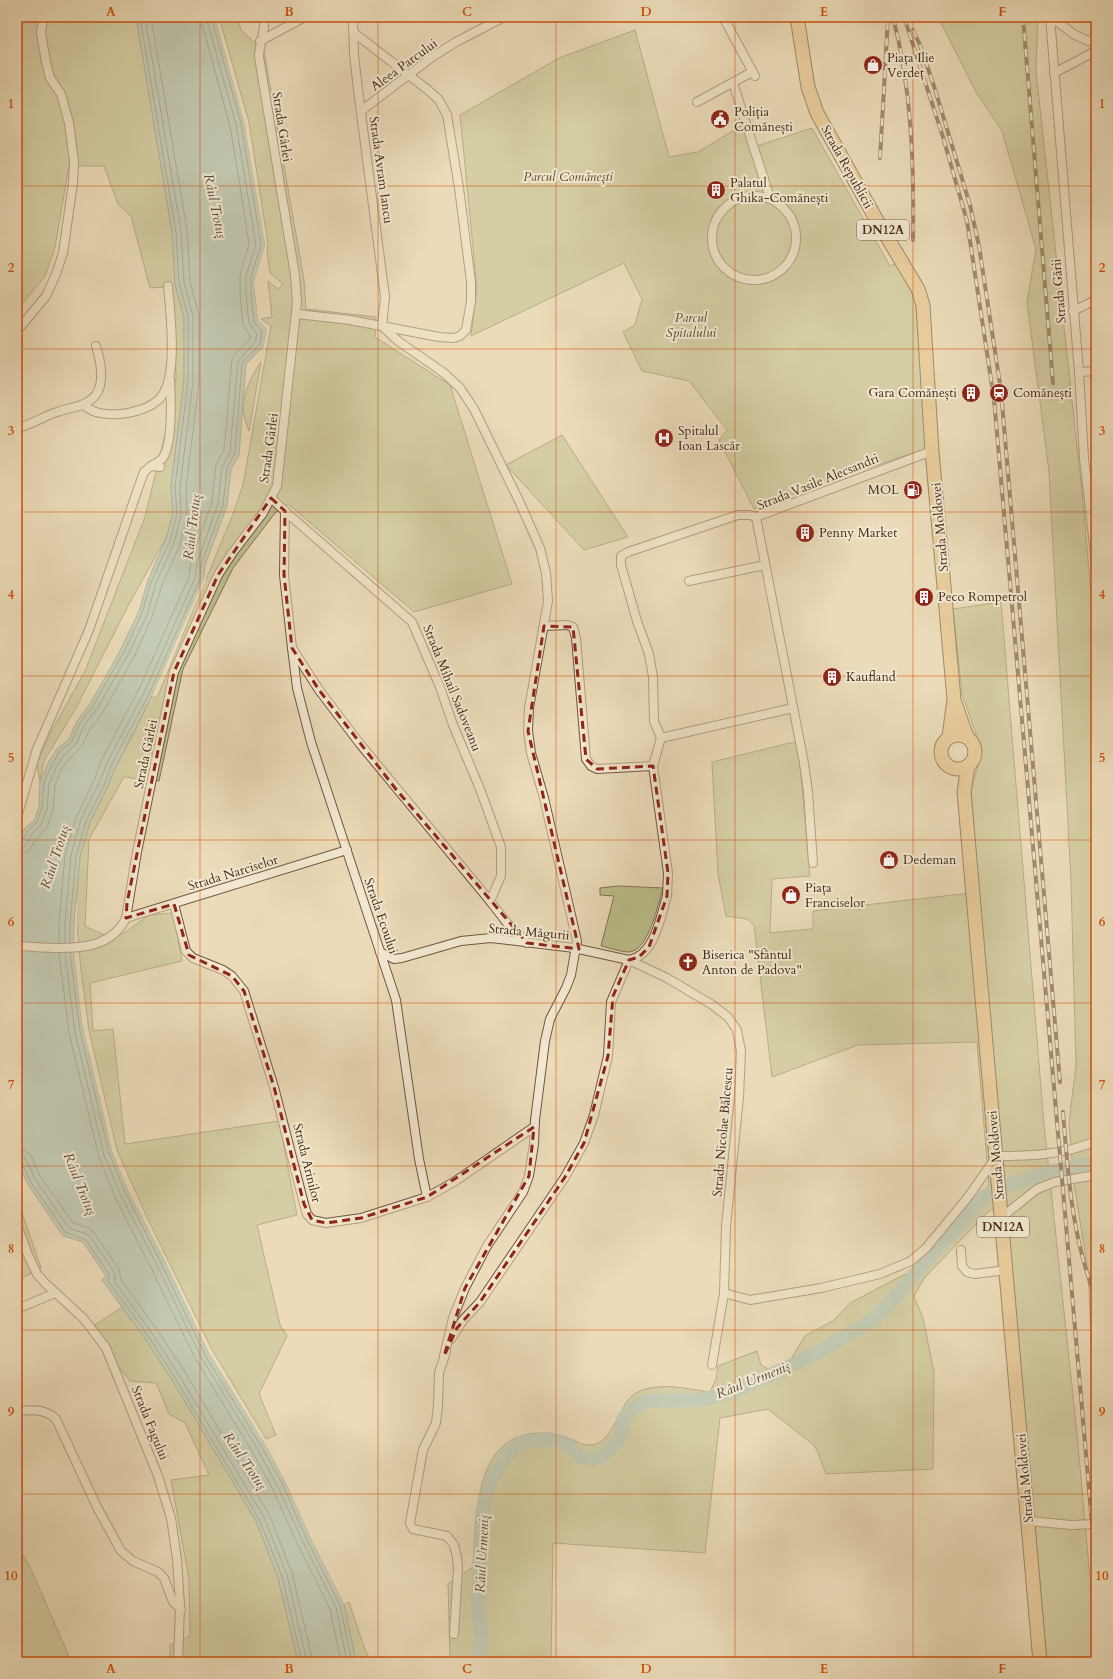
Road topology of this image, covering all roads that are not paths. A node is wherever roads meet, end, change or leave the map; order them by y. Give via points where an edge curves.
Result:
1 (43, 17) edge
2 (264, 17) edge
3 (305, 17) edge
4 (352, 17) edge
5 (504, 17) edge
6 (723, 17) edge
7 (797, 17) edge
8 (1051, 17) edge
9 (353, 32) junction
10 (260, 41) junction
11 (1096, 44) edge
12 (1096, 51) edge
13 (1054, 73) junction
14 (409, 75) junction
15 (732, 83) junction
16 (697, 102) dead end
17 (361, 111) junction
18 (770, 198) junction
19 (168, 286) dead end
20 (1096, 300) edge
21 (1073, 311) junction
22 (297, 314) junction
23 (382, 326) junction
24 (17, 332) edge
25 (96, 346) dead end
26 (1096, 371) edge
27 (1079, 372) junction
28 (170, 376) junction
29 (83, 405) junction
30 (17, 428) edge
31 (932, 451) junction
32 (151, 466) junction
33 (160, 467) dead end
34 (271, 498) junction
35 (284, 511) junction
36 (756, 517) junction
37 (1096, 563) edge
38 (765, 564) junction
39 (689, 581) dead end
40 (544, 626) junction
41 (292, 648) junction
42 (954, 699) junction
43 (793, 708) junction
44 (949, 737) junction
45 (967, 737) junction
46 (661, 738) junction
47 (653, 766) junction
48 (968, 766) junction
49 (952, 768) junction
50 (964, 792) junction
51 (17, 817) edge
52 (347, 850) junction
53 (813, 863) dead end
54 (490, 901) junction
55 (174, 904) junction
56 (126, 918) junction
57 (527, 943) junction
58 (17, 946) edge
59 (574, 948) junction
60 (380, 952) junction
61 (629, 960) junction
62 (534, 1127) junction
63 (1096, 1141) edge
64 (997, 1156) junction
65 (1096, 1175) edge
66 (427, 1197) junction
67 (1002, 1217) junction
68 (17, 1225) edge
69 (961, 1250) dead end
70 (1006, 1270) junction
71 (55, 1293) junction
72 (724, 1293) junction
73 (17, 1309) edge
74 (444, 1356) junction
75 (712, 1365) dead end
76 (17, 1411) edge
77 (1028, 1521) junction
78 (1096, 1524) edge
79 (180, 1608) junction
80 (454, 1634) dead end
81 (178, 1662) edge
82 (1040, 1662) edge

1 - 24 street via 40,33 46,62 50,78 61,94 69,123 74,162 73,183 68,227 56,274 46,296
2 - 10 street, Strada Gârlei
3 - 10 street
4 - 9 street, Strada Avram Iancu
5 - 14 street, Aleea Parcului via 456,42
6 - 15 street via 753,74
7 - 31 main road, Strada Republicii / DN12A via 808,87 817,113 921,296
8 - 11 street via 1075,35
8 - 13 street, Strada Gării
9 - 14 street
9 - 17 street, Strada Avram Iancu
10 - 22 street, Strada Gârlei via 259,57 295,275
12 - 13 street
13 - 21 street, Strada Gării
14 - 17 street, Aleea Parcului
14 - 23 street via 439,100 447,115 459,188 471,301 466,330 453,338
15 - 16 street
15 - 18 street
17 - 23 street, Strada Avram Iancu via 385,297
18 - 18 street via 782,206 791,217 796,231 796,246 791,259 782,270 764,279 743,279 731,274 720,264 711,239 713,225 719,213 728,203 741,197 755,195
19 - 28 street
20 - 21 street
21 - 27 street, Strada Gării
22 - 23 street
22 - 34 street, Strada Gârlei via 280,467 277,486
23 - 40 street via 398,341 453,380 474,409 540,548 546,573 548,601
25 - 29 street via 101,371 98,391
26 - 27 street
27 - 37 street, Strada Gării via 1084,458
28 - 29 street via 158,401 142,409 108,414 96,412
28 - 32 street via 172,410 168,442 162,459
29 - 30 street
31 - 36 street, Strada Vasile Alecsandri
31 - 42 main road, Strada Moldovei / DN12A
32 - 33 street
32 - 51 street via 144,472 89,630 37,749
34 - 35 street, Strada Mihail Sadoveanu
34 - 56 street, Strada Gârlei via 263,513 223,565 174,672
35 - 41 street via 284,575
35 - 54 street, Strada Mihail Sadoveanu via 412,622 440,687 501,848 501,876
36 - 38 street, Strada Vasile Alecsandri
36 - 46 street via 738,515 621,556 621,565 634,613 649,654 653,677 654,721
38 - 39 street
38 - 43 street, Strada Vasile Alecsandri
40 - 47 street via 573,627 586,760 597,769
40 - 59 street via 529,708 528,731 531,753 574,926 577,941
41 - 52 street, Strada Ecoului via 296,688
41 - 54 street via 319,690 360,744
42 - 44 main road, Strada Moldovei
42 - 45 main road, Strada Moldovei
43 - 46 street
43 - 53 street, Strada Vasile Alecsandri via 808,792
44 - 45 main road
44 - 49 main road via 942,746 941,753 944,762
45 - 48 main road via 973,744 975,753
46 - 47 street
47 - 61 street via 669,889 649,947 640,957
48 - 49 main road
48 - 50 main road, Strada Moldovei
49 - 50 main road, Strada Moldovei
50 - 64 main road, Strada Moldovei / DN12A
52 - 55 street, Strada Narciselor
52 - 60 street, Strada Ecoului
54 - 57 street
55 - 56 street, Strada Narciselor
55 - 66 street, Strada Arinilor via 186,952 193,958 232,976 244,991 274,1087 304,1204 312,1220 326,1223 361,1218
56 - 58 street via 122,926 110,936 98,943 80,948
57 - 59 street, Strada Măgurii
57 - 60 street, Strada Măgurii via 491,938 461,941 394,959
59 - 61 street, Strada Măgurii
59 - 62 street via 571,975 547,1031
60 - 66 street, Strada Ecoului via 396,1000
61 - 72 street, Strada Nicolae Bălcescu via 667,978 711,1004 728,1017 737,1030 741,1052 740,1097 726,1226
61 - 74 street via 611,1002 608,1056 594,1115 584,1143 565,1178 480,1302 457,1328
62 - 66 street, Strada Arinilor via 454,1182
62 - 74 street via 530,1176 523,1192 487,1246 465,1288 453,1318
63 - 64 street via 1048,1154
64 - 67 main road, Strada Moldovei / DN12A
64 - 72 street via 941,1230 911,1261 880,1274 821,1288 750,1300
65 - 67 street via 1055,1182 1037,1189
67 - 70 main road, Strada Moldovei / DN12A
68 - 71 street, Strada Fagului via 32,1266
69 - 70 street via 962,1266 967,1272 975,1274
70 - 77 main road, Strada Moldovei / DN12A
71 - 73 street
71 - 79 street, Strada Fagului via 84,1319 106,1348 158,1476 174,1538
72 - 75 street, Strada Nicolae Bălcescu
74 - 80 street via 438,1383 436,1423 423,1450 410,1523 413,1528 446,1536 454,1545 458,1568
76 - 79 street via 43,1410 56,1419 121,1552 133,1561 158,1572 164,1578 173,1602
77 - 78 street via 1058,1525
77 - 82 main road, Strada Moldovei / DN12A
79 - 81 street, Strada Fagului

